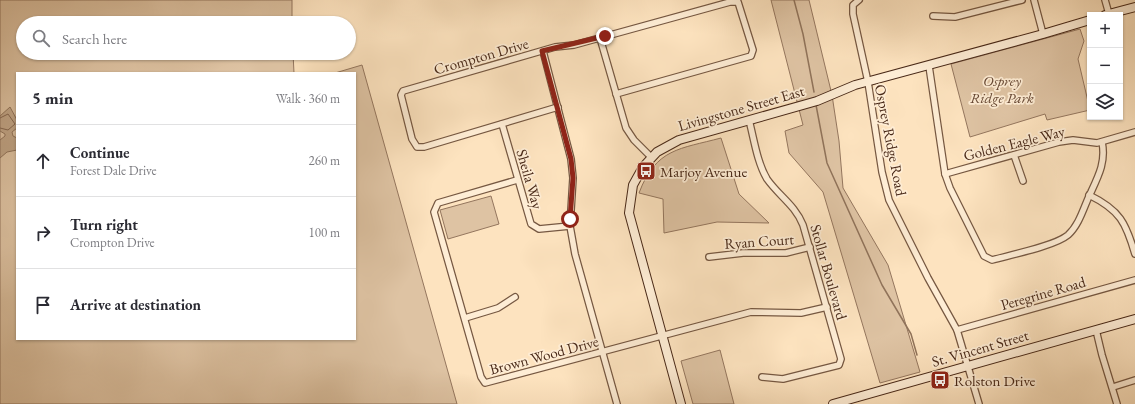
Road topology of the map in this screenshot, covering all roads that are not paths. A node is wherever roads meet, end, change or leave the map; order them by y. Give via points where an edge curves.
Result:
1 (859, 0) edge
2 (1022, 0) edge
3 (1034, 0) edge
4 (1105, 0) edge
5 (1135, 7) edge
6 (1107, 12) edge
7 (1115, 12) edge
8 (933, 16) dead end
9 (1087, 21) edge
10 (1043, 34) junction
11 (600, 38) junction
12 (542, 51) junction
13 (929, 66) junction
14 (868, 82) junction
15 (616, 94) junction
16 (558, 107) junction
17 (749, 120) junction
18 (502, 124) junction
19 (1135, 132) edge
20 (1102, 142) junction
21 (1014, 155) junction
22 (651, 158) junction
23 (945, 174) junction
24 (517, 180) junction
25 (1023, 181) dead end
26 (1089, 195) junction
27 (570, 226) junction
28 (810, 247) junction
29 (1135, 254) edge
30 (709, 257) dead end
31 (1135, 280) edge
32 (515, 297) dead end
33 (827, 306) junction
34 (465, 318) junction
35 (1135, 319) edge
36 (957, 330) junction
37 (1096, 330) junction
38 (662, 335) junction
39 (602, 352) junction
40 (967, 366) junction
41 (762, 378) dead end
42 (1135, 380) edge
43 (1113, 387) junction
44 (617, 404) edge
45 (681, 404) edge
46 (833, 404) edge
47 (979, 404) edge
48 (1117, 404) edge

1 - 14 street, Osprey Ridge Road via 853,5 853,14
2 - 8 street via 955,17
3 - 10 street
4 - 6 street
5 - 7 street
9 - 10 street, Livingstone Street East
10 - 13 street, Livingstone Street East
11 - 12 street, Crompton Drive
11 - 15 street
11 - 15 street, Crompton Drive via 734,1 738,2 740,7 752,46 753,53 748,57
12 - 16 street
12 - 18 street, Crompton Drive via 404,91 401,95 412,139 417,147
13 - 14 street, Livingstone Street East
13 - 23 street
14 - 17 street, Livingstone Street East via 817,101
14 - 36 street, Osprey Ridge Road via 889,200
15 - 22 street via 630,135
16 - 18 street, Crompton Drive
16 - 27 street via 572,167
17 - 22 street, Livingstone Street East via 678,140
17 - 28 street, Stollar Boulevard via 764,173 796,210
18 - 24 street, Sheila Way
19 - 20 street, Golden Eagle Way
20 - 21 street, Golden Eagle Way via 1068,140
20 - 26 street via 1103,163
21 - 23 street, Golden Eagle Way
21 - 25 street
22 - 38 street, Livingstone Street East via 636,179 629,213
23 - 26 street via 984,256 992,260 1053,243 1068,235 1078,222
24 - 27 street, Sheila Way via 531,224 539,229
24 - 34 street, Brown Wood Drive via 438,203 435,207 434,212
26 - 29 street via 1108,205 1119,216 1129,232
27 - 39 street via 575,254
28 - 30 street, Ryan Court via 786,253 743,253
28 - 33 street, Stollar Boulevard
31 - 36 street, Peregrine Road
32 - 34 street via 498,308
33 - 38 street, Brown Wood Drive via 801,313 751,312
33 - 41 street, Stollar Boulevard via 841,356 839,365 783,379
34 - 39 street, Brown Wood Drive via 481,377 485,383
35 - 37 street, St. Vincent Street
36 - 40 street, Osprey Ridge Road
37 - 40 street, St. Vincent Street
37 - 43 street
38 - 39 street, Brown Wood Drive
38 - 45 street, Livingstone Street East
39 - 44 street
40 - 46 street, St. Vincent Street
40 - 47 street
42 - 43 street
43 - 48 street

